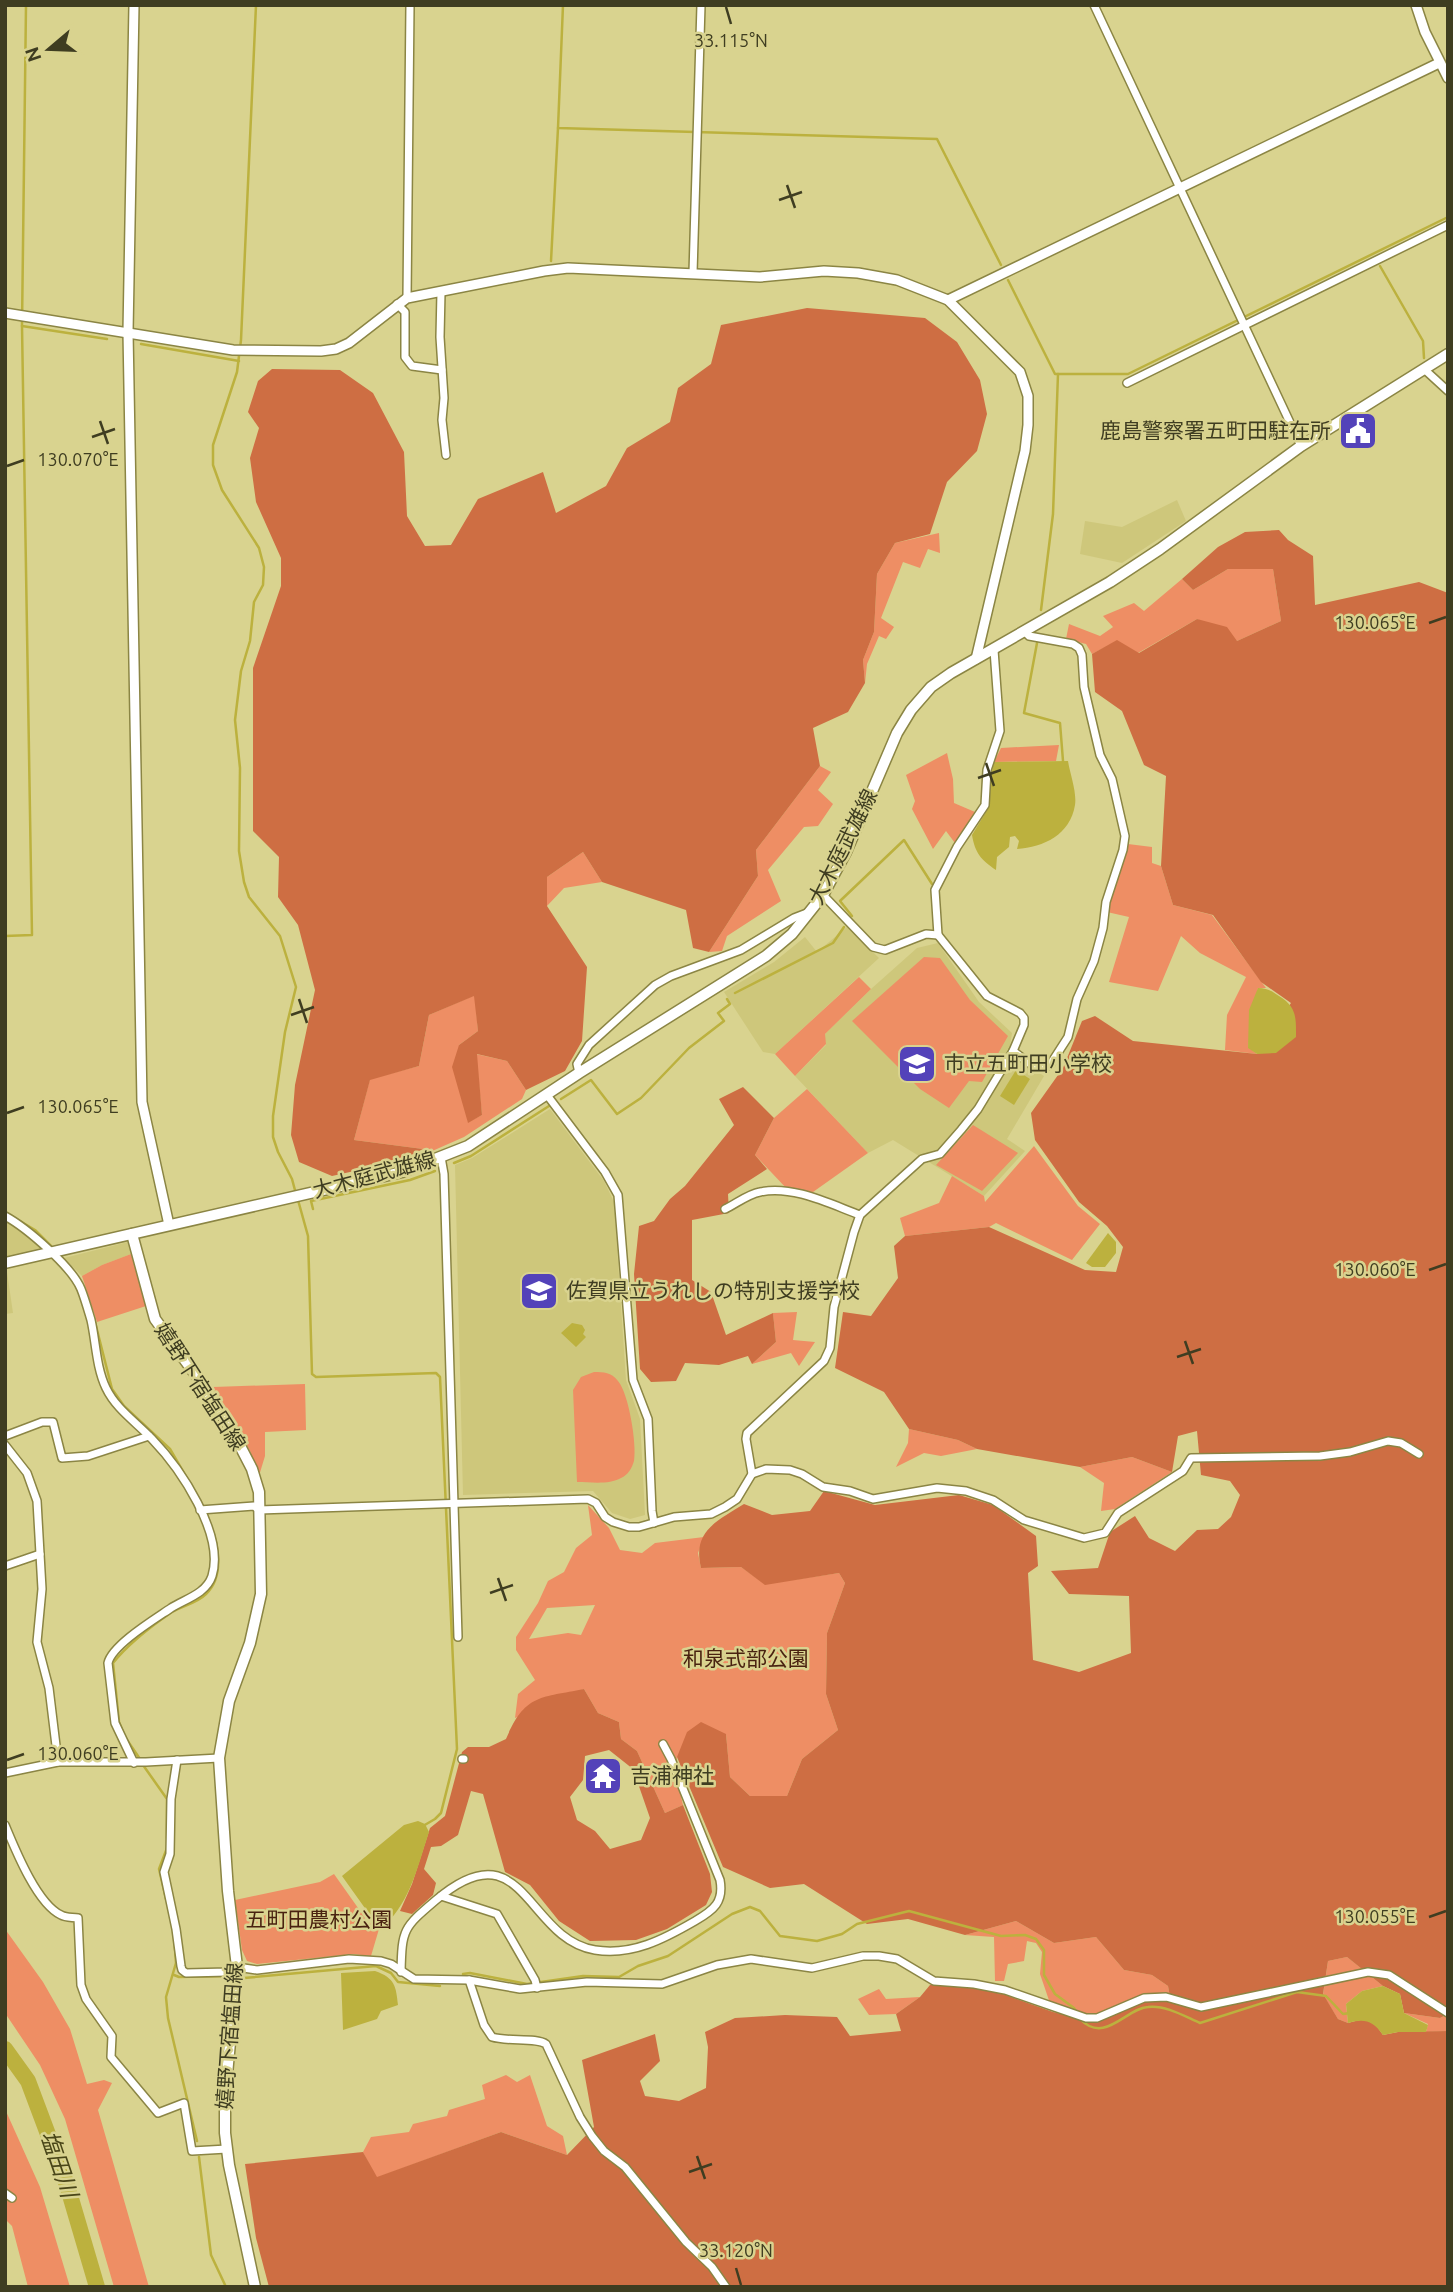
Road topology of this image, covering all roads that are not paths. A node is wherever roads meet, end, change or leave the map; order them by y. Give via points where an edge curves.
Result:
1 (134, 5) edge
2 (410, 5) edge
3 (701, 5) edge
4 (1094, 5) edge
5 (1416, 5) edge
6 (1439, 63) junction
7 (1448, 78) edge
8 (1181, 188) junction
9 (1448, 225) edge
10 (693, 273) junction
11 (441, 292) junction
12 (407, 298) junction
13 (948, 300) junction
14 (397, 304) junction
15 (5, 313) edge
16 (1245, 326) junction
17 (128, 332) junction
18 (1448, 354) edge
19 (1423, 369) junction
20 (442, 370) junction
21 (1127, 383) dead end
22 (1448, 391) edge
23 (1301, 446) junction
24 (446, 455) dead end
25 (1024, 631) junction
26 (994, 650) junction
27 (976, 659) junction
28 (823, 895) junction
29 (811, 911) junction
30 (938, 935) junction
31 (1013, 1051) junction
32 (579, 1073) junction
33 (547, 1095) junction
34 (441, 1157) junction
35 (725, 1209) dead end
36 (860, 1215) junction
37 (5, 1216) edge
38 (169, 1225) junction
39 (132, 1234) junction
40 (50, 1253) junction
41 (5, 1264) edge
42 (5, 1436) edge
43 (149, 1436) junction
44 (5, 1445) edge
45 (1419, 1454) dead end
46 (752, 1474) junction
47 (454, 1503) junction
48 (203, 1509) junction
49 (260, 1510) junction
50 (654, 1523) junction
51 (40, 1554) junction
52 (5, 1566) edge
53 (458, 1637) dead end
54 (663, 1744) dead end
55 (219, 1758) junction
56 (177, 1760) junction
57 (58, 1762) junction
58 (134, 1763) junction
59 (5, 1773) edge
60 (5, 1825) edge
61 (441, 1896) junction
62 (237, 1967) junction
63 (401, 1972) junction
64 (469, 1980) junction
65 (536, 1984) junction
66 (1448, 2013) edge
67 (227, 2148) junction
68 (255, 2287) edge
69 (726, 2287) edge

1 - 17 street
2 - 12 street
3 - 10 street
4 - 8 street
5 - 6 street
6 - 7 street
6 - 8 street
8 - 13 street
8 - 16 street
9 - 16 street
10 - 11 street via 568,268
10 - 13 street via 760,277 858,273 897,281
11 - 12 street
11 - 20 street
12 - 14 street
13 - 27 street via 1020,372 1028,396 1025,451
14 - 17 street via 349,343 321,351 233,350
14 - 20 street via 405,312 405,357 412,366
15 - 17 street
16 - 21 street
16 - 23 street
17 - 38 street via 142,1102
18 - 19 main road, 大木庭武雄線
19 - 22 street
19 - 23 main road, 大木庭武雄線
20 - 24 street
23 - 25 main road, 大木庭武雄線 via 1152,554
25 - 26 main road, 大木庭武雄線
25 - 31 street via 1079,648 1100,755 1112,779 1125,836 1105,902 1094,961 1077,999 1068,1037 1050,1065 1043,1068
26 - 27 main road, 大木庭武雄線
26 - 30 street via 1000,731 987,770 985,805 935,890
27 - 28 main road, 大木庭武雄線 via 931,687 911,710
28 - 29 main road, 大木庭武雄線
28 - 30 street via 873,947 886,950 926,934
29 - 32 main road, 大木庭武雄線 via 766,956
29 - 32 street via 741,950 655,985 589,1045 577,1064
30 - 31 street via 986,996 1024,1018
31 - 36 street via 978,1109 940,1154 922,1159
32 - 33 main road, 大木庭武雄線
33 - 34 main road, 大木庭武雄線 via 468,1146
33 - 50 street via 606,1172 618,1195 633,1380 648,1419
34 - 38 main road, 大木庭武雄線 via 402,1172
34 - 47 street
35 - 36 street via 759,1192 784,1192
36 - 46 street via 834,1307 830,1348 813,1373 747,1433
37 - 40 street via 30,1232
38 - 39 main road, 大木庭武雄線
39 - 40 main road, 大木庭武雄線
39 - 49 main road, 嬉野下宿塩田線 via 155,1319 238,1442 252,1469
40 - 41 main road, 大木庭武雄線
40 - 43 street via 81,1288 106,1388 118,1407
42 - 43 street via 53,1422 62,1458 88,1456
43 - 48 street via 170,1458
44 - 51 street via 27,1473 37,1500
45 - 46 street via 1388,1441 1320,1456 1191,1458 1184,1471 1118,1513 1105,1533 1084,1538 1024,1520 993,1500 966,1491 937,1488 873,1499 822,1487 790,1470 766,1469
46 - 50 street via 737,1499 711,1514
47 - 49 street
47 - 50 street via 588,1499 613,1522 629,1527
47 - 53 street
48 - 49 street via 254,1506
48 - 58 street via 212,1541 211,1578 202,1592 135,1634 107,1663 115,1723
49 - 55 main road, 嬉野下宿塩田線 via 261,1594 250,1643 229,1701
51 - 52 street
51 - 57 street via 37,1642
54 - 61 street via 720,1880 718,1905 708,1914 653,1944 593,1950 570,1941 510,1882 488,1874 464,1879
55 - 56 street
55 - 62 main road, 嬉野下宿塩田線
56 - 58 street
56 - 62 street via 170,1854 164,1872 182,1970 228,1972
57 - 58 street
57 - 59 street
60 - 67 street via 39,1894 57,1913 78,1918 81,1985 112,2036 111,2057 158,2113 184,2103 192,2151
61 - 63 street via 406,1929
61 - 65 street via 497,1914
62 - 63 street via 257,1970 349,1959 381,1961
62 - 67 main road, 嬉野下宿塩田線 via 225,2096
63 - 64 street via 414,1979
64 - 65 street via 520,1989
64 - 69 street via 492,2037 546,2044 592,2136 625,2167
65 - 66 street via 662,1984 751,1959 812,1968 879,1956 897,1959 934,1981 1005,1990 1086,2018 1097,2018 1144,1998 1166,1997 1201,2007 1368,1972 1389,1975
67 - 68 main road, 嬉野下宿塩田線

